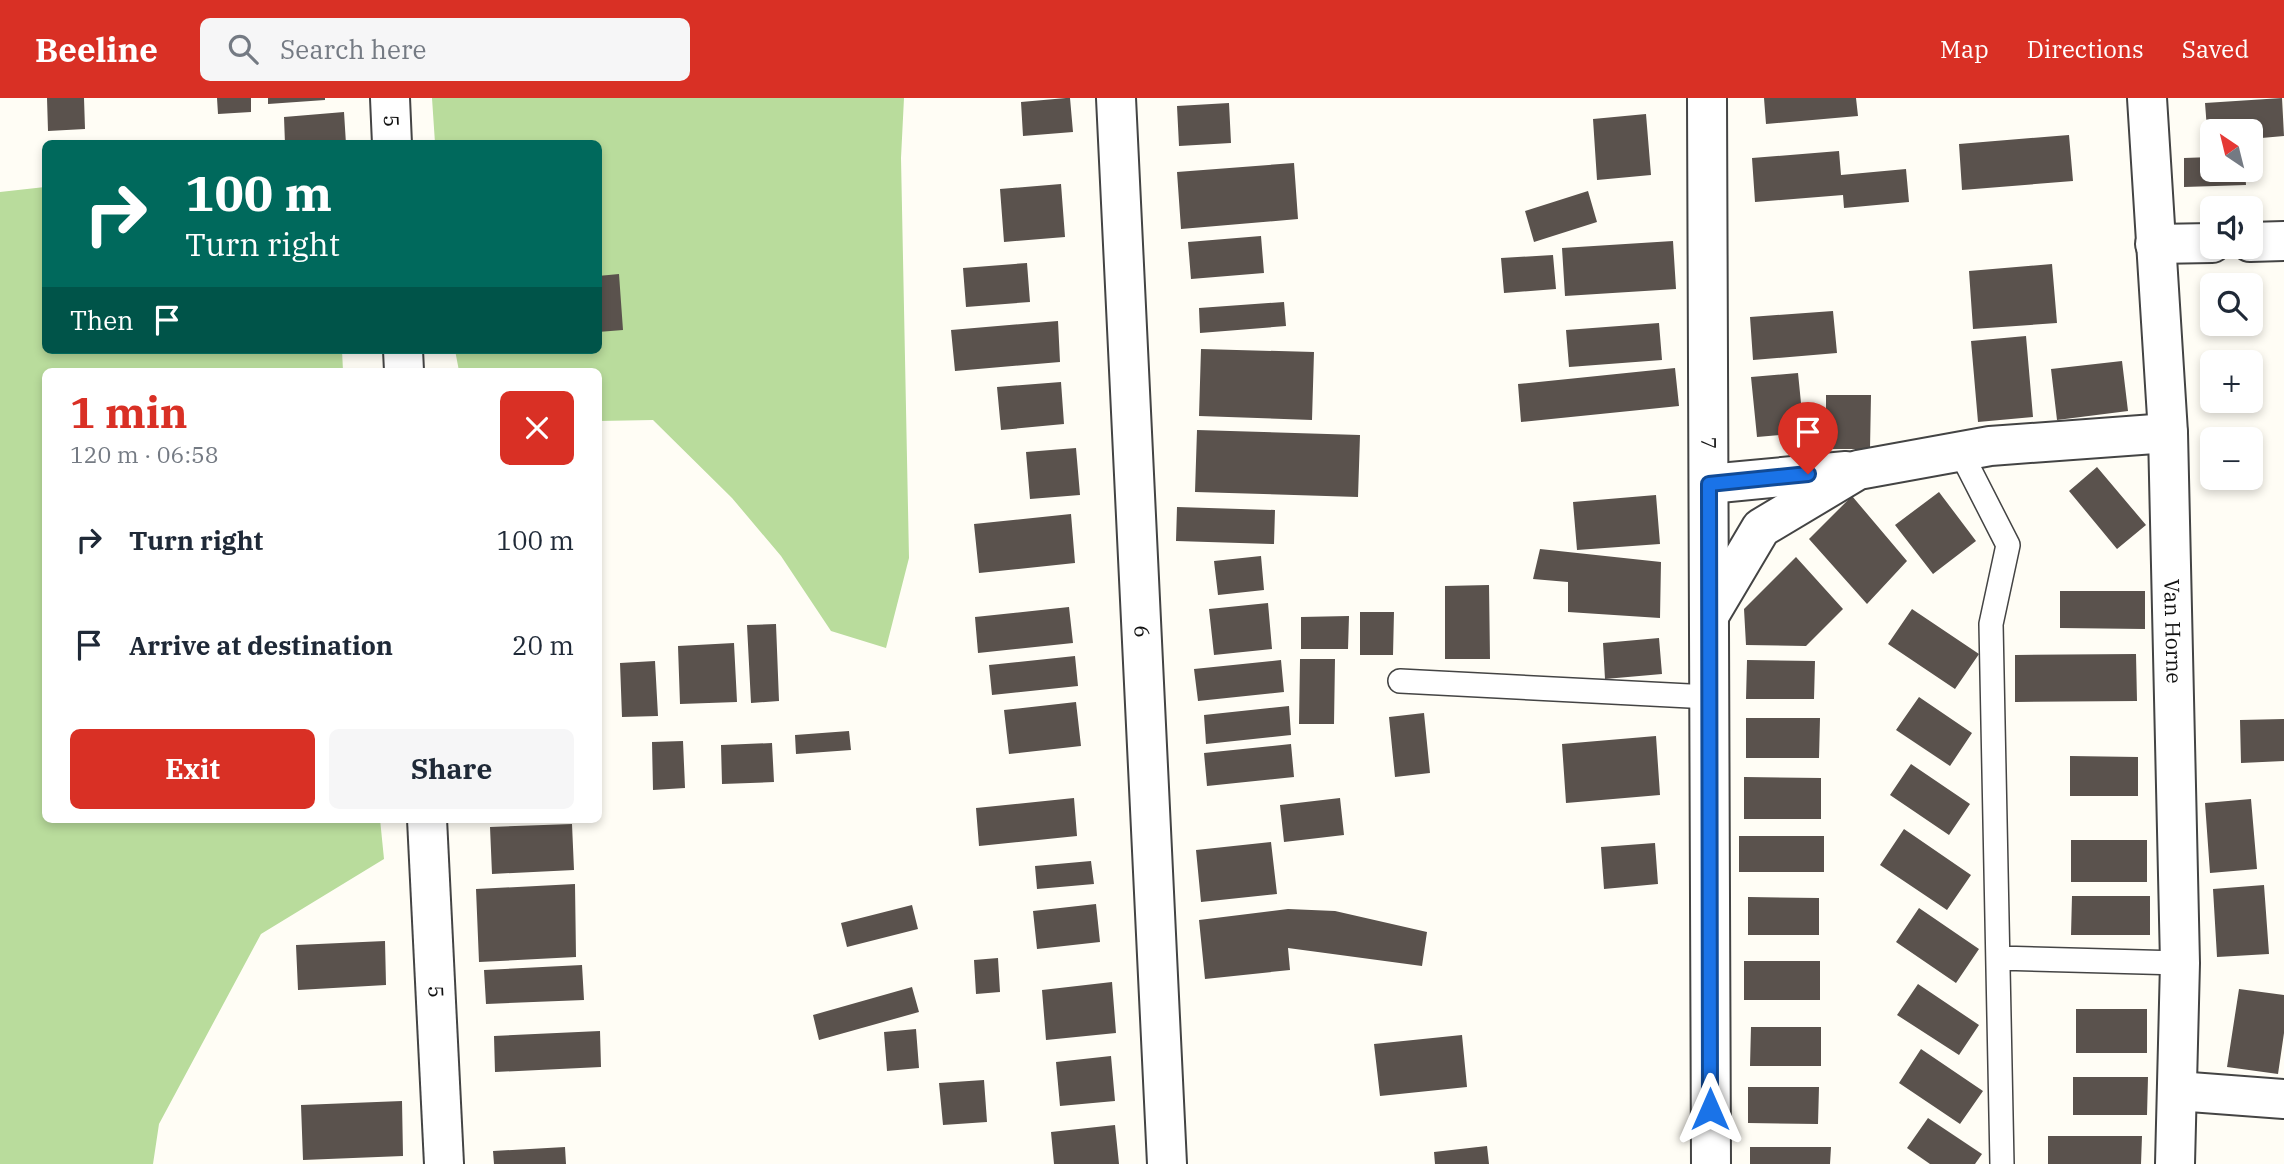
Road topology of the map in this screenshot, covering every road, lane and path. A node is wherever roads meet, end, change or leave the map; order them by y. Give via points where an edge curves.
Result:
1 (390, 98) edge
2 (1116, 98) edge
3 (1707, 98) edge
4 (2147, 98) edge
5 (392, 140) edge
6 (2284, 241) edge
7 (2263, 242) edge
8 (2200, 243) edge
9 (2155, 244) junction
10 (2168, 432) junction
11 (1960, 451) junction
12 (1858, 470) junction
13 (1709, 484) junction
14 (1709, 616) junction
15 (1400, 681) dead end
16 (1709, 697) junction
17 (427, 823) edge
18 (1998, 958) junction
19 (2180, 963) junction
20 (2176, 1091) junction
21 (2284, 1099) edge
22 (444, 1164) edge
23 (1167, 1164) edge
24 (1711, 1164) edge
25 (2003, 1164) edge
26 (2175, 1164) edge

1 - 5 street, 5
2 - 23 street, 6
3 - 13 street, 7
4 - 9 street, Van Horne
6 - 7 street
8 - 9 street
9 - 10 street, Van Horne
10 - 11 street
10 - 19 street, Van Horne
11 - 12 street
11 - 18 lane via 2008,545 1991,624
12 - 13 street
12 - 14 street via 1761,528
13 - 14 street, 7
14 - 16 street, 7
15 - 16 lane
16 - 24 street, 7
17 - 22 street, 5
18 - 19 lane
18 - 25 lane
19 - 20 street, Van Horne
20 - 21 street
20 - 26 street, Van Horne

